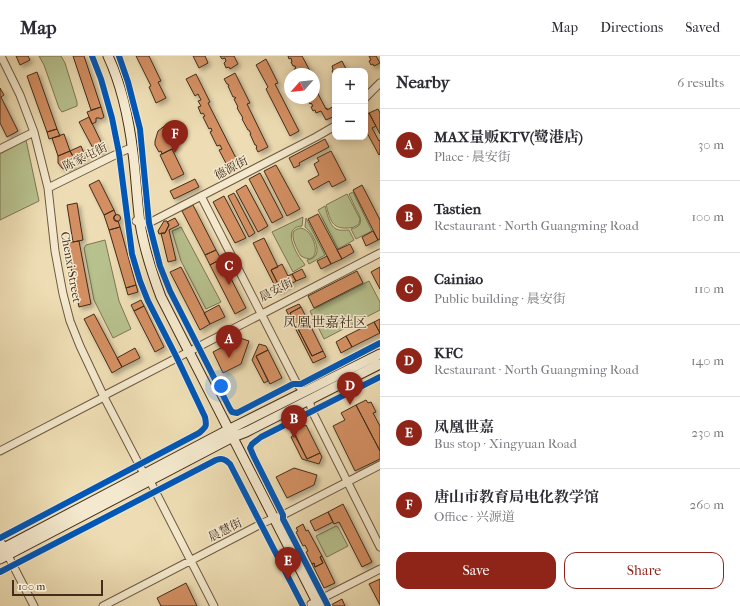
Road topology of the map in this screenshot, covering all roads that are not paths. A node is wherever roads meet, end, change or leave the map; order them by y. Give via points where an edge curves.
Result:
1 (0, 56) edge
2 (5, 56) edge
3 (103, 56) edge
4 (108, 56) edge
5 (380, 83) edge
6 (368, 95) edge
7 (332, 128) edge
8 (34, 132) junction
9 (0, 149) edge
10 (130, 151) junction
11 (50, 189) junction
12 (202, 196) junction
13 (138, 222) junction
14 (380, 250) edge
15 (380, 253) edge
16 (262, 312) junction
17 (188, 352) junction
18 (380, 354) edge
19 (380, 364) edge
20 (106, 395) junction
21 (307, 396) junction
22 (229, 435) junction
23 (0, 451) edge
24 (380, 465) edge
25 (380, 470) edge
26 (147, 477) junction
27 (350, 483) junction
28 (272, 521) junction
29 (380, 538) edge
30 (380, 547) edge
31 (2, 551) edge
32 (190, 563) junction
33 (380, 569) edge
34 (315, 604) edge
35 (29, 606) edge
36 (34, 606) edge
37 (103, 606) edge
38 (112, 606) edge
39 (209, 606) edge
40 (214, 606) edge

1 - 8 street, Chenxi Street via 20,95
2 - 11 street, Chenxi Street via 34,123
3 - 10 main road via 118,96
4 - 10 main road via 127,116
5 - 6 street
7 - 12 street, 德源街
8 - 9 street
8 - 11 street, Chenxi Street
10 - 11 street, 陈家屯街 via 118,153
10 - 13 main road
11 - 20 street, Chenxi Street via 55,251 70,321
12 - 13 street, 德源街 via 149,223
12 - 16 street
13 - 17 main road via 142,254 149,278 159,302
14 - 16 street, 晨安街
15 - 16 street, 晨安街
16 - 17 street, 晨安街
16 - 21 street via 298,384
17 - 20 street, 晨安街
17 - 22 main road
18 - 21 main road
19 - 21 main road
20 - 23 street, 晨安街
20 - 26 street, Chenxi Street
21 - 22 main road via 246,432
21 - 27 street via 312,411
22 - 26 main road
22 - 28 main road
24 - 27 street, 晨慧街
25 - 27 street, 晨慧街
26 - 31 main road
26 - 32 street, Chenxi Street
27 - 28 street, 晨慧街 via 283,519
27 - 29 street
27 - 30 street
28 - 32 street, 晨慧街
28 - 34 main road
31 - 35 street
31 - 36 street
32 - 37 street, 晨慧街
32 - 38 street, 晨慧街
32 - 39 street, Chenxi Street
32 - 40 street, Chenxi Street
33 - 34 street

